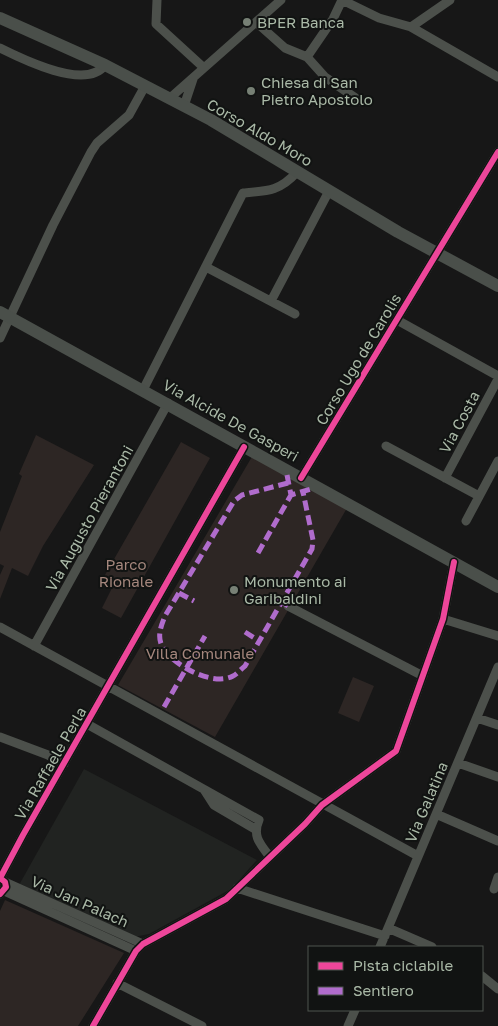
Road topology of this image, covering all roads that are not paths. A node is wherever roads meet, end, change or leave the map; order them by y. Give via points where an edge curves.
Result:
1 (281, 0) edge
2 (342, 0) edge
3 (450, 0) edge
4 (154, 1) edge
5 (0, 18) edge
6 (257, 23) junction
7 (411, 27) junction
8 (0, 48) edge
9 (306, 57) junction
10 (105, 66) junction
11 (203, 67) junction
12 (498, 76) edge
13 (194, 77) junction
14 (145, 86) junction
15 (170, 98) junction
16 (360, 101) dead end
17 (184, 106) junction
18 (498, 152) edge
19 (297, 172) junction
20 (329, 191) junction
21 (437, 254) junction
22 (206, 267) junction
23 (498, 286) edge
24 (271, 301) junction
25 (295, 314) dead end
26 (4, 315) edge
27 (397, 320) junction
28 (0, 338) edge
29 (498, 378) edge
30 (143, 390) junction
31 (168, 403) junction
32 (386, 446) dead end
33 (244, 447) junction
34 (498, 461) edge
35 (301, 478) junction
36 (445, 478) junction
37 (479, 496) junction
38 (466, 520) dead end
39 (454, 562) junction
40 (498, 588) edge
41 (288, 606) dead end
42 (443, 619) junction
43 (0, 627) edge
44 (498, 636) edge
45 (34, 646) junction
46 (498, 667) edge
47 (423, 676) junction
48 (108, 688) junction
49 (476, 718) junction
50 (87, 724) junction
51 (498, 726) edge
52 (0, 737) edge
53 (458, 763) junction
54 (64, 764) junction
55 (498, 777) edge
56 (322, 805) junction
57 (436, 814) junction
58 (498, 841) edge
59 (418, 856) junction
60 (270, 857) junction
61 (498, 877) edge
62 (2, 887) edge
63 (237, 888) junction
64 (494, 889) dead end
65 (386, 932) junction
66 (143, 944) junction
67 (380, 946) edge
68 (429, 946) edge
69 (136, 951) junction
70 (483, 977) edge
71 (117, 983) junction
72 (498, 989) edge
73 (355, 1011) edge
74 (192, 1024) edge
75 (93, 1026) edge
76 (202, 1026) edge
77 (348, 1026) edge

1 - 6 street
2 - 7 street via 379,18
2 - 9 street via 334,18
3 - 7 street
4 - 11 street via 156,24
5 - 10 main road, Corso Aldo Moro
6 - 9 street via 285,48
6 - 11 street
7 - 12 street
8 - 10 street via 41,68 64,74 92,73
9 - 16 street via 325,77
10 - 14 main road, Corso Aldo Moro
11 - 13 street
13 - 15 street
13 - 17 street
14 - 15 main road, Corso Aldo Moro
14 - 26 street via 129,115 91,152
15 - 17 main road, Corso Aldo Moro
17 - 19 main road, Corso Aldo Moro
18 - 21 street, Corso Ugo de Carolis
19 - 20 main road, Corso Aldo Moro
19 - 22 street via 285,185 243,193
20 - 21 main road, Corso Aldo Moro
20 - 24 street
21 - 23 main road, Corso Aldo Moro
21 - 27 street, Corso Ugo de Carolis
22 - 24 street
22 - 30 street
24 - 25 street
26 - 28 street
26 - 30 main road, Via Alcide De Gasperi
27 - 29 street
27 - 35 street, Corso Ugo de Carolis
29 - 36 street, Via Costa
30 - 31 main road, Via Alcide De Gasperi
31 - 33 main road, Via Alcide De Gasperi
31 - 45 street, Via Augusto Pierantoni
32 - 36 street
33 - 35 main road, Via Alcide De Gasperi
33 - 48 street, Via Raffaele Perla
34 - 37 street
35 - 39 main road, Via Alcide De Gasperi
36 - 37 street
37 - 38 street
39 - 40 main road, Via Alcide De Gasperi
39 - 42 street
41 - 47 street
42 - 44 street
42 - 47 street
43 - 45 street
45 - 48 street
46 - 49 street, Via Galatina
47 - 56 street via 396,751
48 - 50 street, Via Raffaele Perla
48 - 56 street
49 - 51 street
49 - 53 street, Via Galatina
50 - 54 street, Via Raffaele Perla
50 - 60 street via 205,791 214,806 257,825 257,840
52 - 54 street
53 - 55 street
53 - 57 street, Via Galatina
54 - 62 street, Via Raffaele Perla
56 - 59 street
56 - 60 street
57 - 58 street
57 - 59 street, Via Galatina
59 - 65 street, Via Galatina
60 - 63 street
61 - 64 street
62 - 66 street, Via Jan Palach
62 - 69 street, Via Jan Palach
63 - 65 street
63 - 66 street via 226,899
65 - 67 street, Via Galatina
65 - 68 street
66 - 69 street
69 - 71 street
70 - 72 street
71 - 74 street
71 - 75 street
73 - 77 street
74 - 76 street

